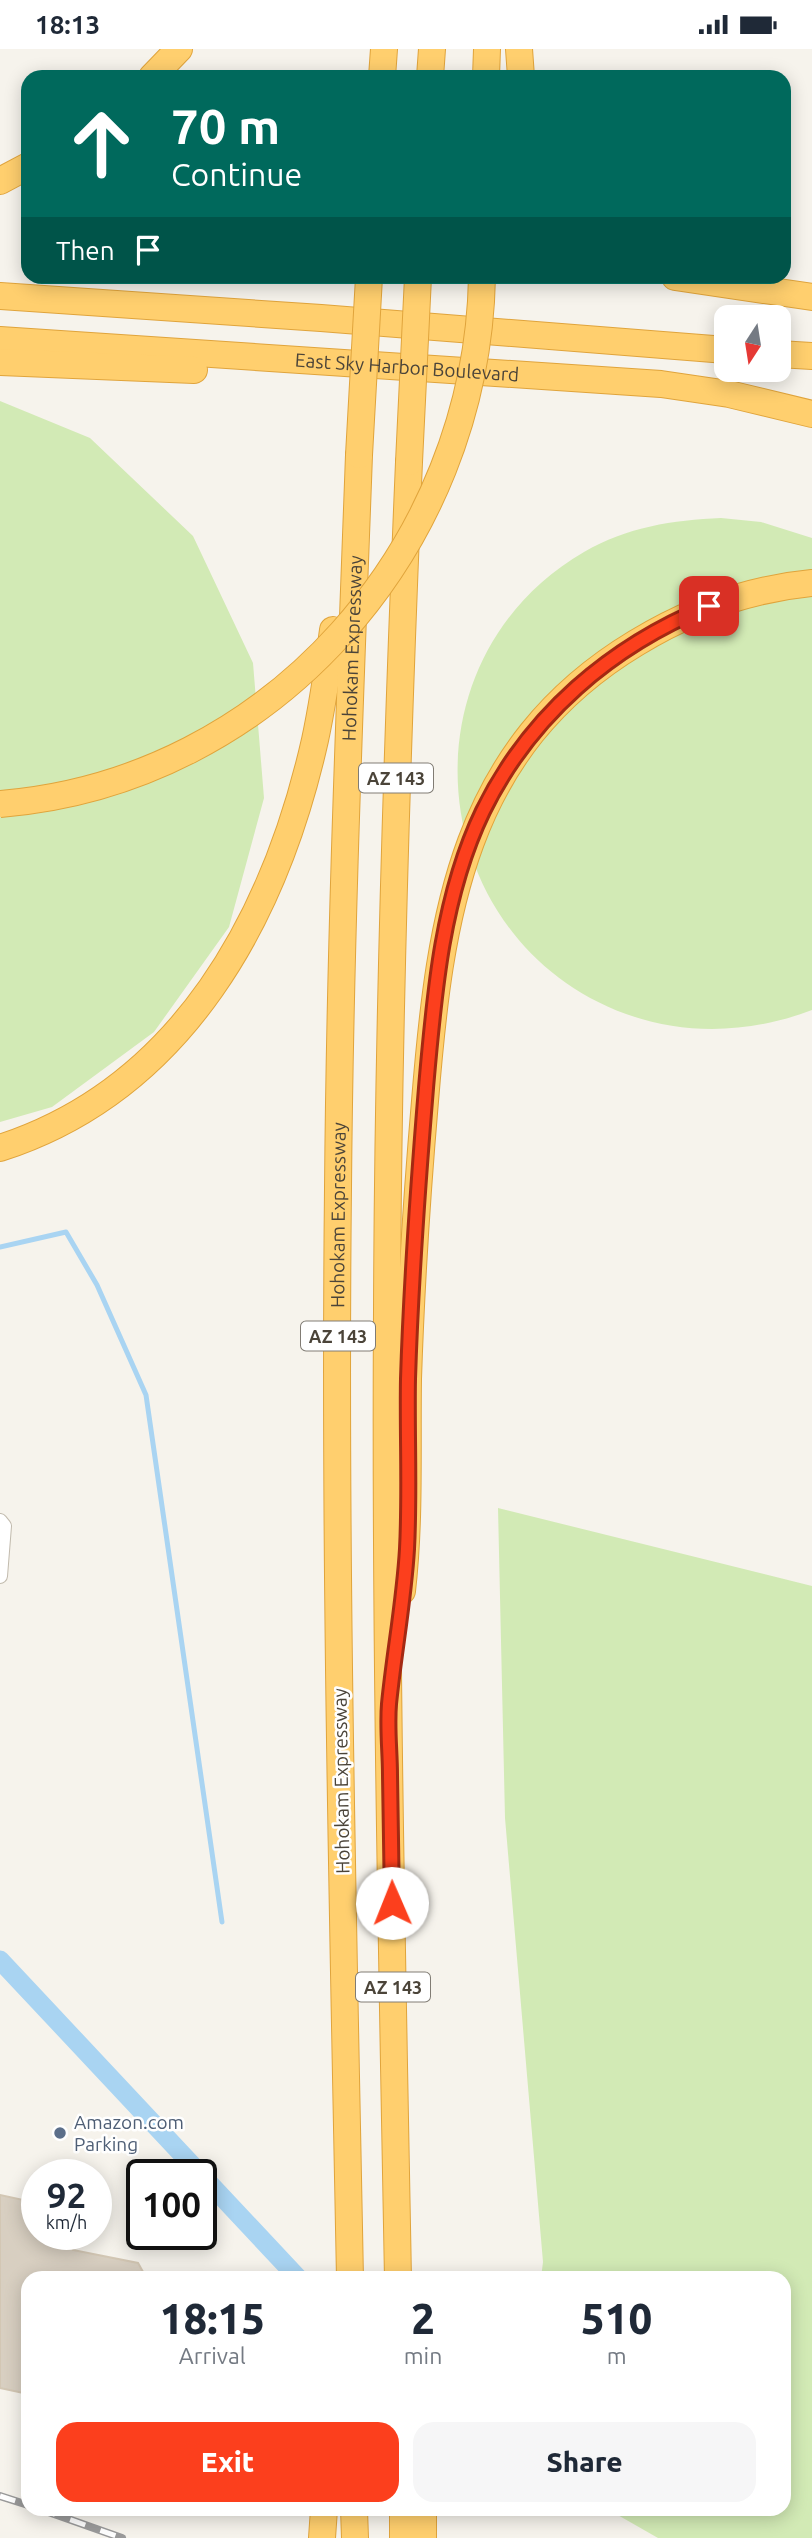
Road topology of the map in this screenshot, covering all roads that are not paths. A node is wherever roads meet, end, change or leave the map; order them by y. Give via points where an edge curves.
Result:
1 (179, 49) edge
2 (384, 49) edge
3 (432, 49) edge
4 (487, 49) edge
5 (519, 49) edge
6 (159, 70) edge
7 (382, 70) edge
8 (430, 70) edge
9 (486, 70) edge
10 (521, 70) edge
11 (21, 170) edge
12 (0, 181) edge
13 (369, 284) edge
14 (418, 284) edge
15 (482, 284) edge
16 (723, 284) edge
17 (0, 296) edge
18 (812, 297) edge
19 (0, 340) edge
20 (714, 349) edge
21 (791, 355) edge
22 (812, 356) edge
23 (0, 362) edge
24 (427, 369) junction
25 (812, 414) edge
26 (359, 455) junction
27 (812, 583) edge
28 (0, 804) edge
29 (0, 1148) edge
30 (0, 1521) edge
31 (0, 1576) edge
32 (389, 1708) junction
33 (349, 2217) junction
34 (343, 2271) edge
35 (350, 2271) edge
36 (399, 2271) edge
37 (324, 2516) edge
38 (354, 2516) edge
39 (403, 2516) edge
40 (423, 2516) edge
41 (322, 2538) edge
42 (355, 2538) edge
43 (403, 2538) edge
44 (423, 2538) edge

1 - 6 highway
2 - 7 highway
3 - 8 highway
4 - 9 highway
5 - 10 highway
11 - 12 highway
13 - 26 highway, Hohokam Expressway / AZ 143, bridge
14 - 32 highway, AZ 143, bridge via 389,1063
15 - 28 highway, bridge via 471,377 444,471 397,561 334,642 255,709 162,762 86,788
16 - 18 highway
17 - 20 highway
19 - 24 highway, East Sky Harbor Boulevard
21 - 22 highway
23 - 24 highway via 269,373
24 - 25 highway, East Sky Harbor Boulevard via 661,384
26 - 29 highway via 315,742 290,827 243,936 204,1000 150,1062 80,1112
26 - 33 highway, Hohokam Expressway / AZ 143 via 338,1206
27 - 32 highway via 766,589 709,606 653,632 601,666 557,706 517,754 470,840 447,925 428,1057 411,1315 407,1550
30 - 31 street via 4,1525
32 - 36 highway, AZ 143
33 - 34 highway
33 - 35 highway, Hohokam Expressway / AZ 143
37 - 41 highway
38 - 42 highway
39 - 43 highway
40 - 44 highway

